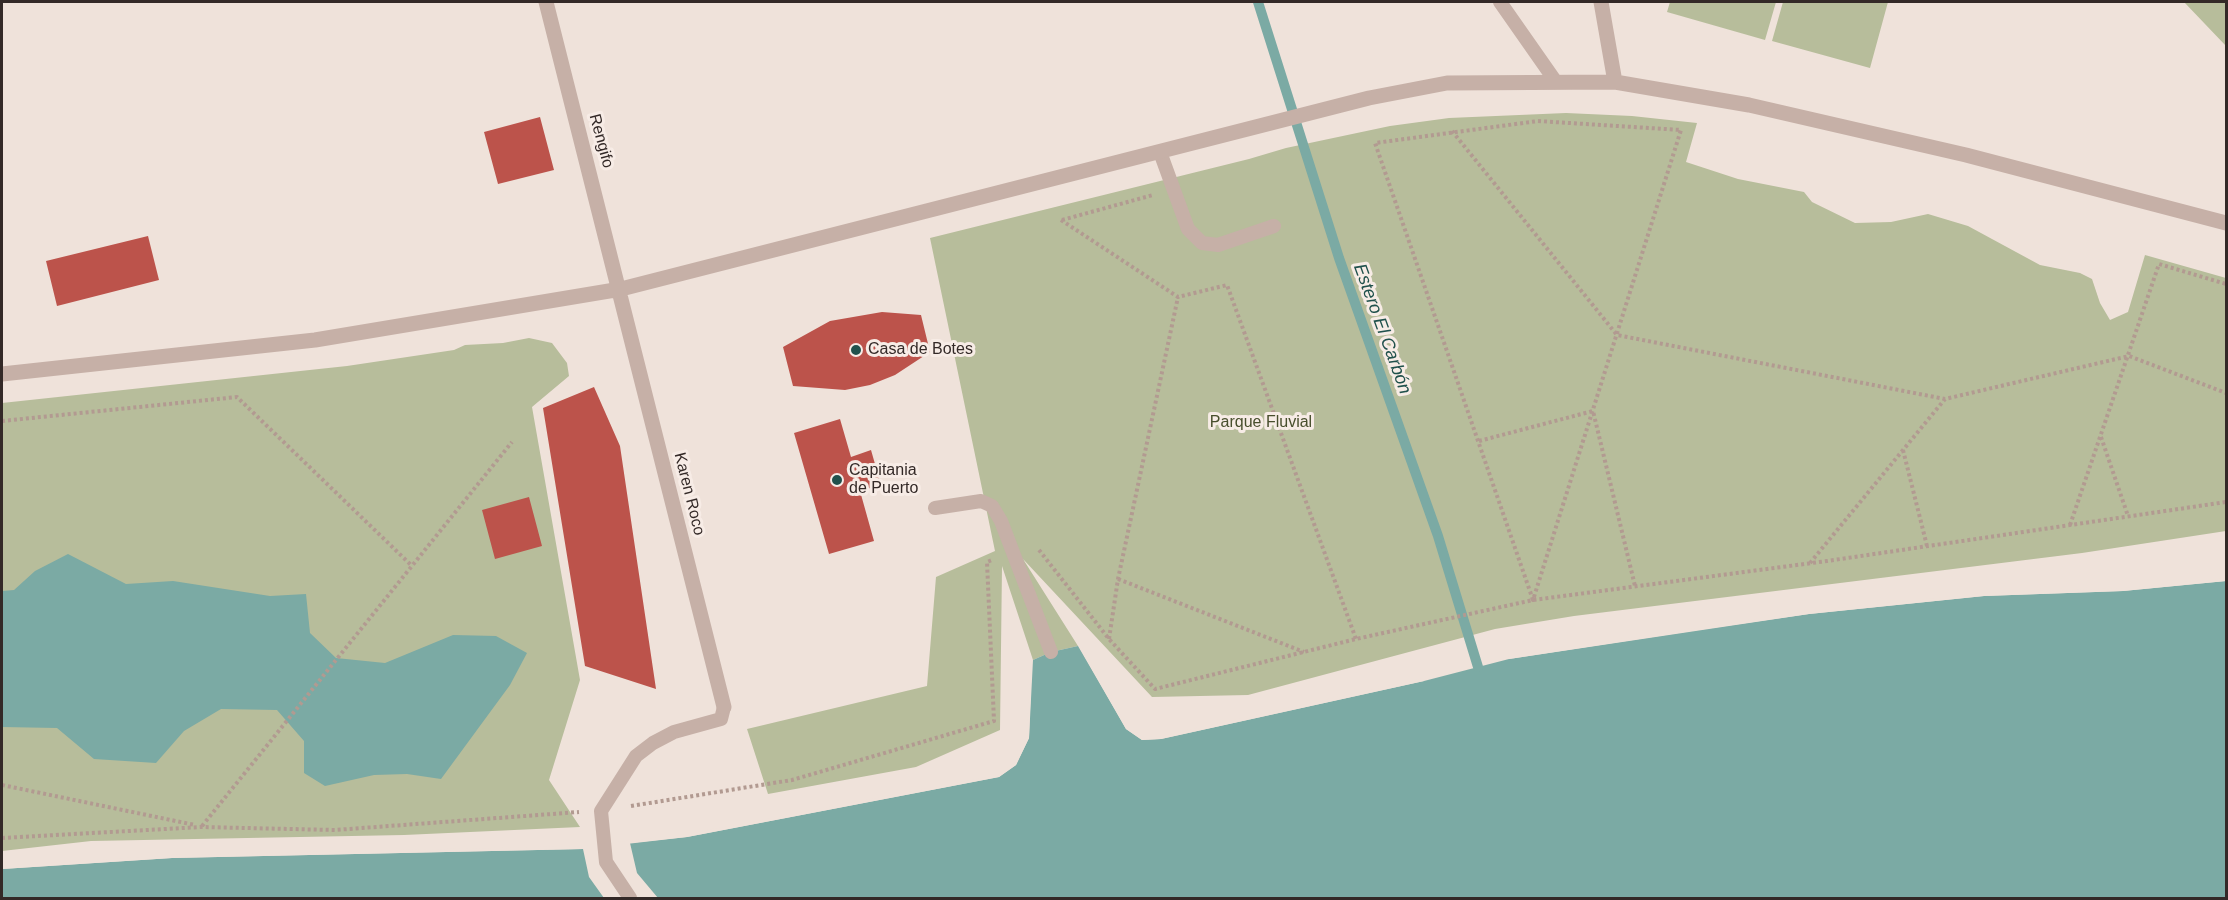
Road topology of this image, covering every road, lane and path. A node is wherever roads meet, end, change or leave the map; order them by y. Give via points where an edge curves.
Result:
1 (546, 2) edge
2 (1500, 2) edge
3 (1601, 2) edge
4 (1556, 82) junction
5 (1615, 82) junction
6 (1452, 131) junction
7 (1160, 152) junction
8 (1175, 190) junction
9 (2226, 223) edge
10 (1274, 226) dead end
11 (2226, 284) edge
12 (621, 289) junction
13 (1178, 297) junction
14 (1617, 335) junction
15 (2129, 356) junction
16 (2, 374) edge
17 (2226, 393) edge
18 (1945, 399) junction
19 (1593, 411) junction
20 (2, 421) edge
21 (2101, 436) junction
22 (1479, 441) junction
23 (512, 442) dead end
24 (1903, 449) junction
25 (2226, 502) edge
26 (935, 508) dead end
27 (2128, 516) junction
28 (2070, 525) junction
29 (1927, 546) junction
30 (1810, 563) junction
31 (411, 565) junction
32 (1118, 579) junction
33 (1635, 586) junction
34 (1533, 600) junction
35 (1109, 639) dead end
36 (1051, 652) dead end
37 (1304, 652) dead end
38 (724, 707) joint
39 (2, 785) edge
40 (630, 898) edge

1 - 12 street, Rengifo
2 - 4 lane
3 - 5 street
4 - 5 street
4 - 7 street via 1447,83 1369,98
5 - 9 street via 1829,123
6 - 14 path
6 - 14 path via 1538,121 1681,130
6 - 22 path via 1376,143
7 - 8 lane
7 - 12 street
8 - 10 lane via 1188,229 1202,243 1218,244
8 - 13 path via 1061,220
11 - 15 path via 2159,264
12 - 16 street via 315,340
12 - 38 street, Karen Roco
13 - 32 path
13 - 34 path via 1227,285 1356,639
14 - 18 path
14 - 19 path
15 - 17 path
15 - 18 path
15 - 21 path
18 - 24 path
19 - 22 path
19 - 33 path
19 - 34 path
20 - 31 path via 237,397
21 - 27 path
21 - 28 path
22 - 34 path
23 - 31 path
24 - 29 path
24 - 30 path
25 - 27 path
26 - 36 lane via 981,501 992,506
27 - 28 path
28 - 29 path
29 - 30 path
30 - 33 path
31 - 39 path via 201,827
32 - 35 path
32 - 37 path
33 - 34 path
38 - 40 lane via 721,719 674,732 636,756 601,811 606,862

